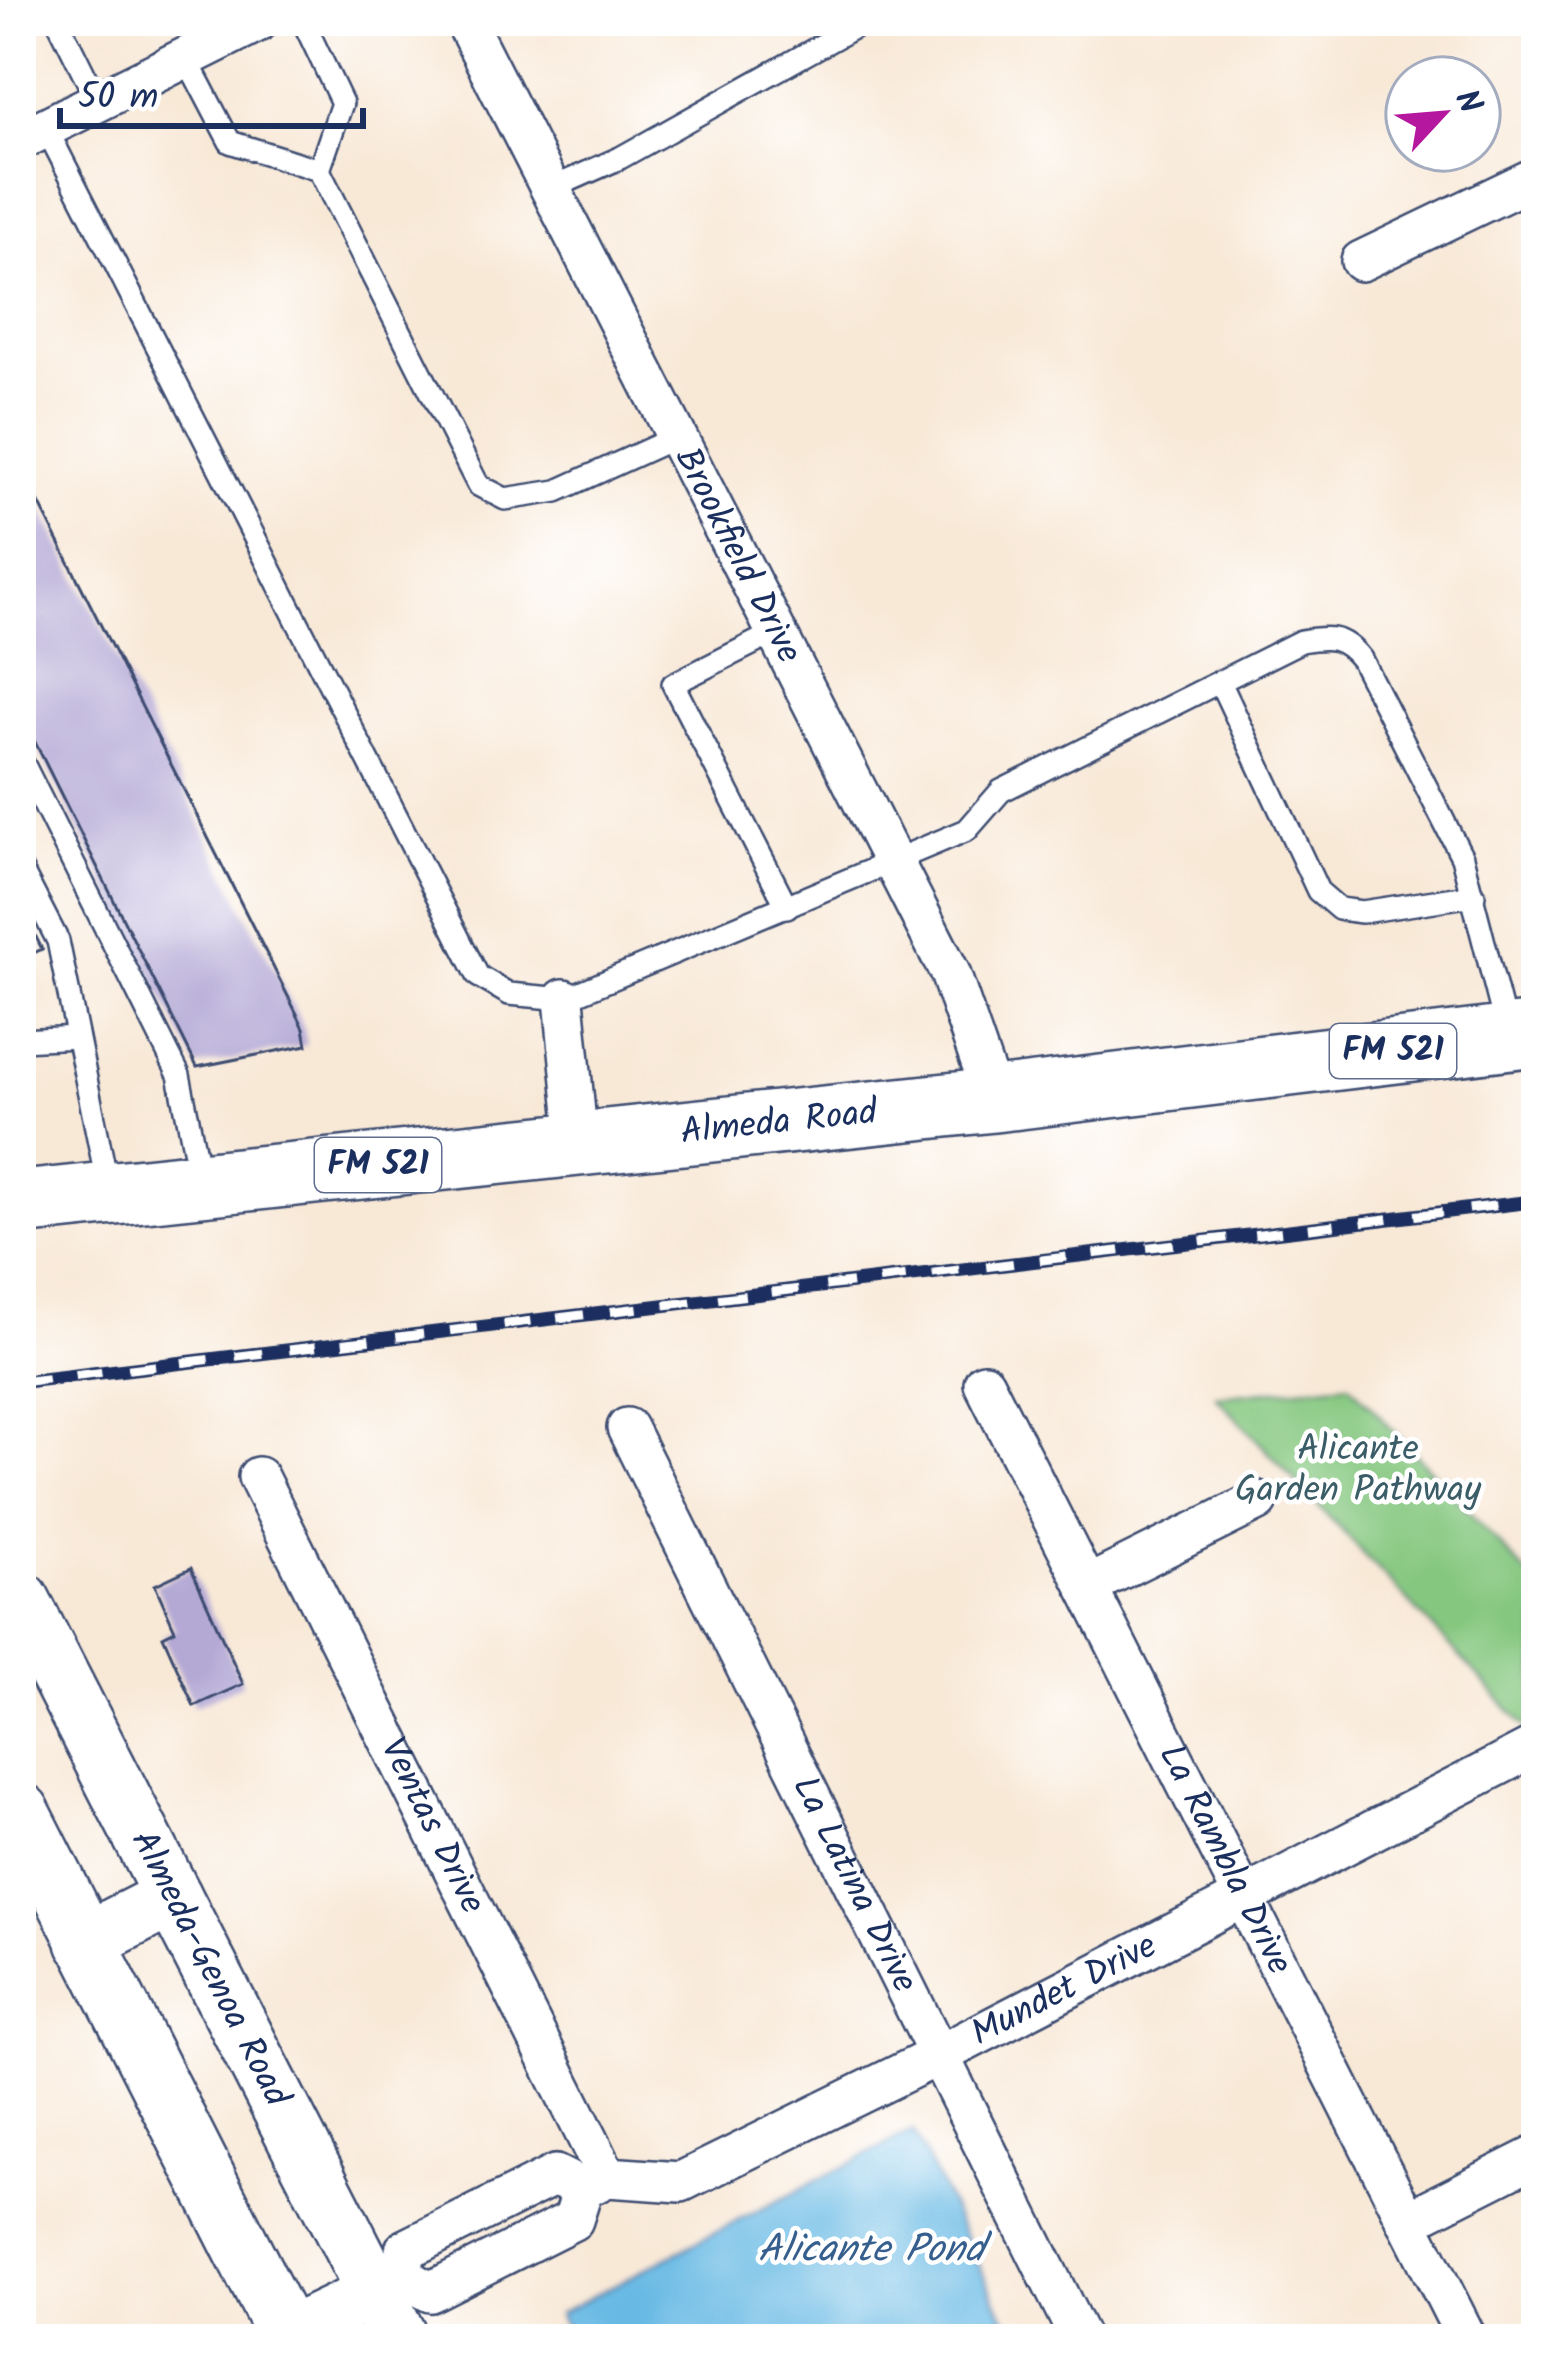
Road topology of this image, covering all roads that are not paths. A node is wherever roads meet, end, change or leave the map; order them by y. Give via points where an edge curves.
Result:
1 (58, 21) edge
2 (260, 21) edge
3 (303, 21) edge
4 (465, 21) edge
5 (865, 21) edge
6 (186, 58) junction
7 (98, 102) junction
8 (34, 134) edge
9 (319, 170) junction
10 (1536, 177) edge
11 (550, 189) junction
12 (1361, 261) dead end
13 (676, 437) junction
14 (776, 632) junction
15 (1220, 682) junction
16 (21, 759) edge
17 (894, 863) junction
18 (21, 868) edge
19 (1474, 895) junction
20 (787, 907) junction
21 (564, 999) junction
22 (1522, 1036) edge
23 (77, 1037) junction
24 (21, 1040) edge
25 (994, 1100) junction
26 (578, 1144) junction
27 (201, 1184) junction
28 (110, 1194) junction
29 (21, 1203) edge
30 (984, 1383) dead end
31 (627, 1428) dead end
32 (258, 1477) dead end
33 (1258, 1501) dead end
34 (1087, 1586) junction
35 (21, 1600) edge
36 (1536, 1747) edge
37 (21, 1813) edge
38 (172, 1898) junction
39 (1242, 1898) junction
40 (85, 1942) junction
41 (939, 2055) junction
42 (1536, 2156) edge
43 (595, 2183) junction
44 (1407, 2221) junction
45 (393, 2303) edge
46 (283, 2338) edge
47 (1080, 2339) edge
48 (1467, 2339) edge

1 - 7 lane
2 - 6 street
3 - 9 lane via 342,103
4 - 11 street, Brookfield Drive
5 - 11 lane
6 - 7 street
6 - 9 lane via 230,142
7 - 8 street
8 - 21 lane via 478,976 509,994
9 - 13 lane via 478,485 505,499 557,491
10 - 12 street
11 - 13 street, Brookfield Drive
13 - 14 street, Brookfield Drive
14 - 17 street, Brookfield Drive
14 - 20 lane via 674,684
15 - 17 lane via 1001,791 967,830
15 - 19 lane via 1318,890 1340,909
15 - 19 lane via 1301,641 1348,642 1462,857
16 - 27 lane via 179,1076
17 - 20 lane
17 - 25 street, Brookfield Drive via 950,973
18 - 23 lane via 58,941
19 - 22 lane
20 - 21 lane
21 - 26 street
22 - 25 main road, Almeda Road / FM 521
23 - 24 lane
23 - 28 lane
25 - 26 main road, Almeda Road / FM 521
26 - 27 main road, Almeda Road / FM 521
27 - 28 main road, Almeda Road / FM 521
28 - 29 main road, Almeda Road / FM 521
30 - 34 street, La Rambla Drive
31 - 41 street, La Latina Drive
32 - 43 street, Ventas Drive
33 - 34 street
34 - 39 street, La Rambla Drive
35 - 38 main road, Almeda-Genoa Road
36 - 39 street, Mundet Drive
37 - 40 main road
38 - 40 main road
38 - 45 main road, Almeda-Genoa Road
39 - 41 street, Mundet Drive
39 - 44 street, La Rambla Drive
40 - 46 main road
41 - 43 street, Mundet Drive via 681,2182
41 - 47 street, La Latina Drive
42 - 44 street
43 - 45 street via 573,2220 487,2236 430,2292
44 - 48 street, La Rambla Drive
45 - 46 street

